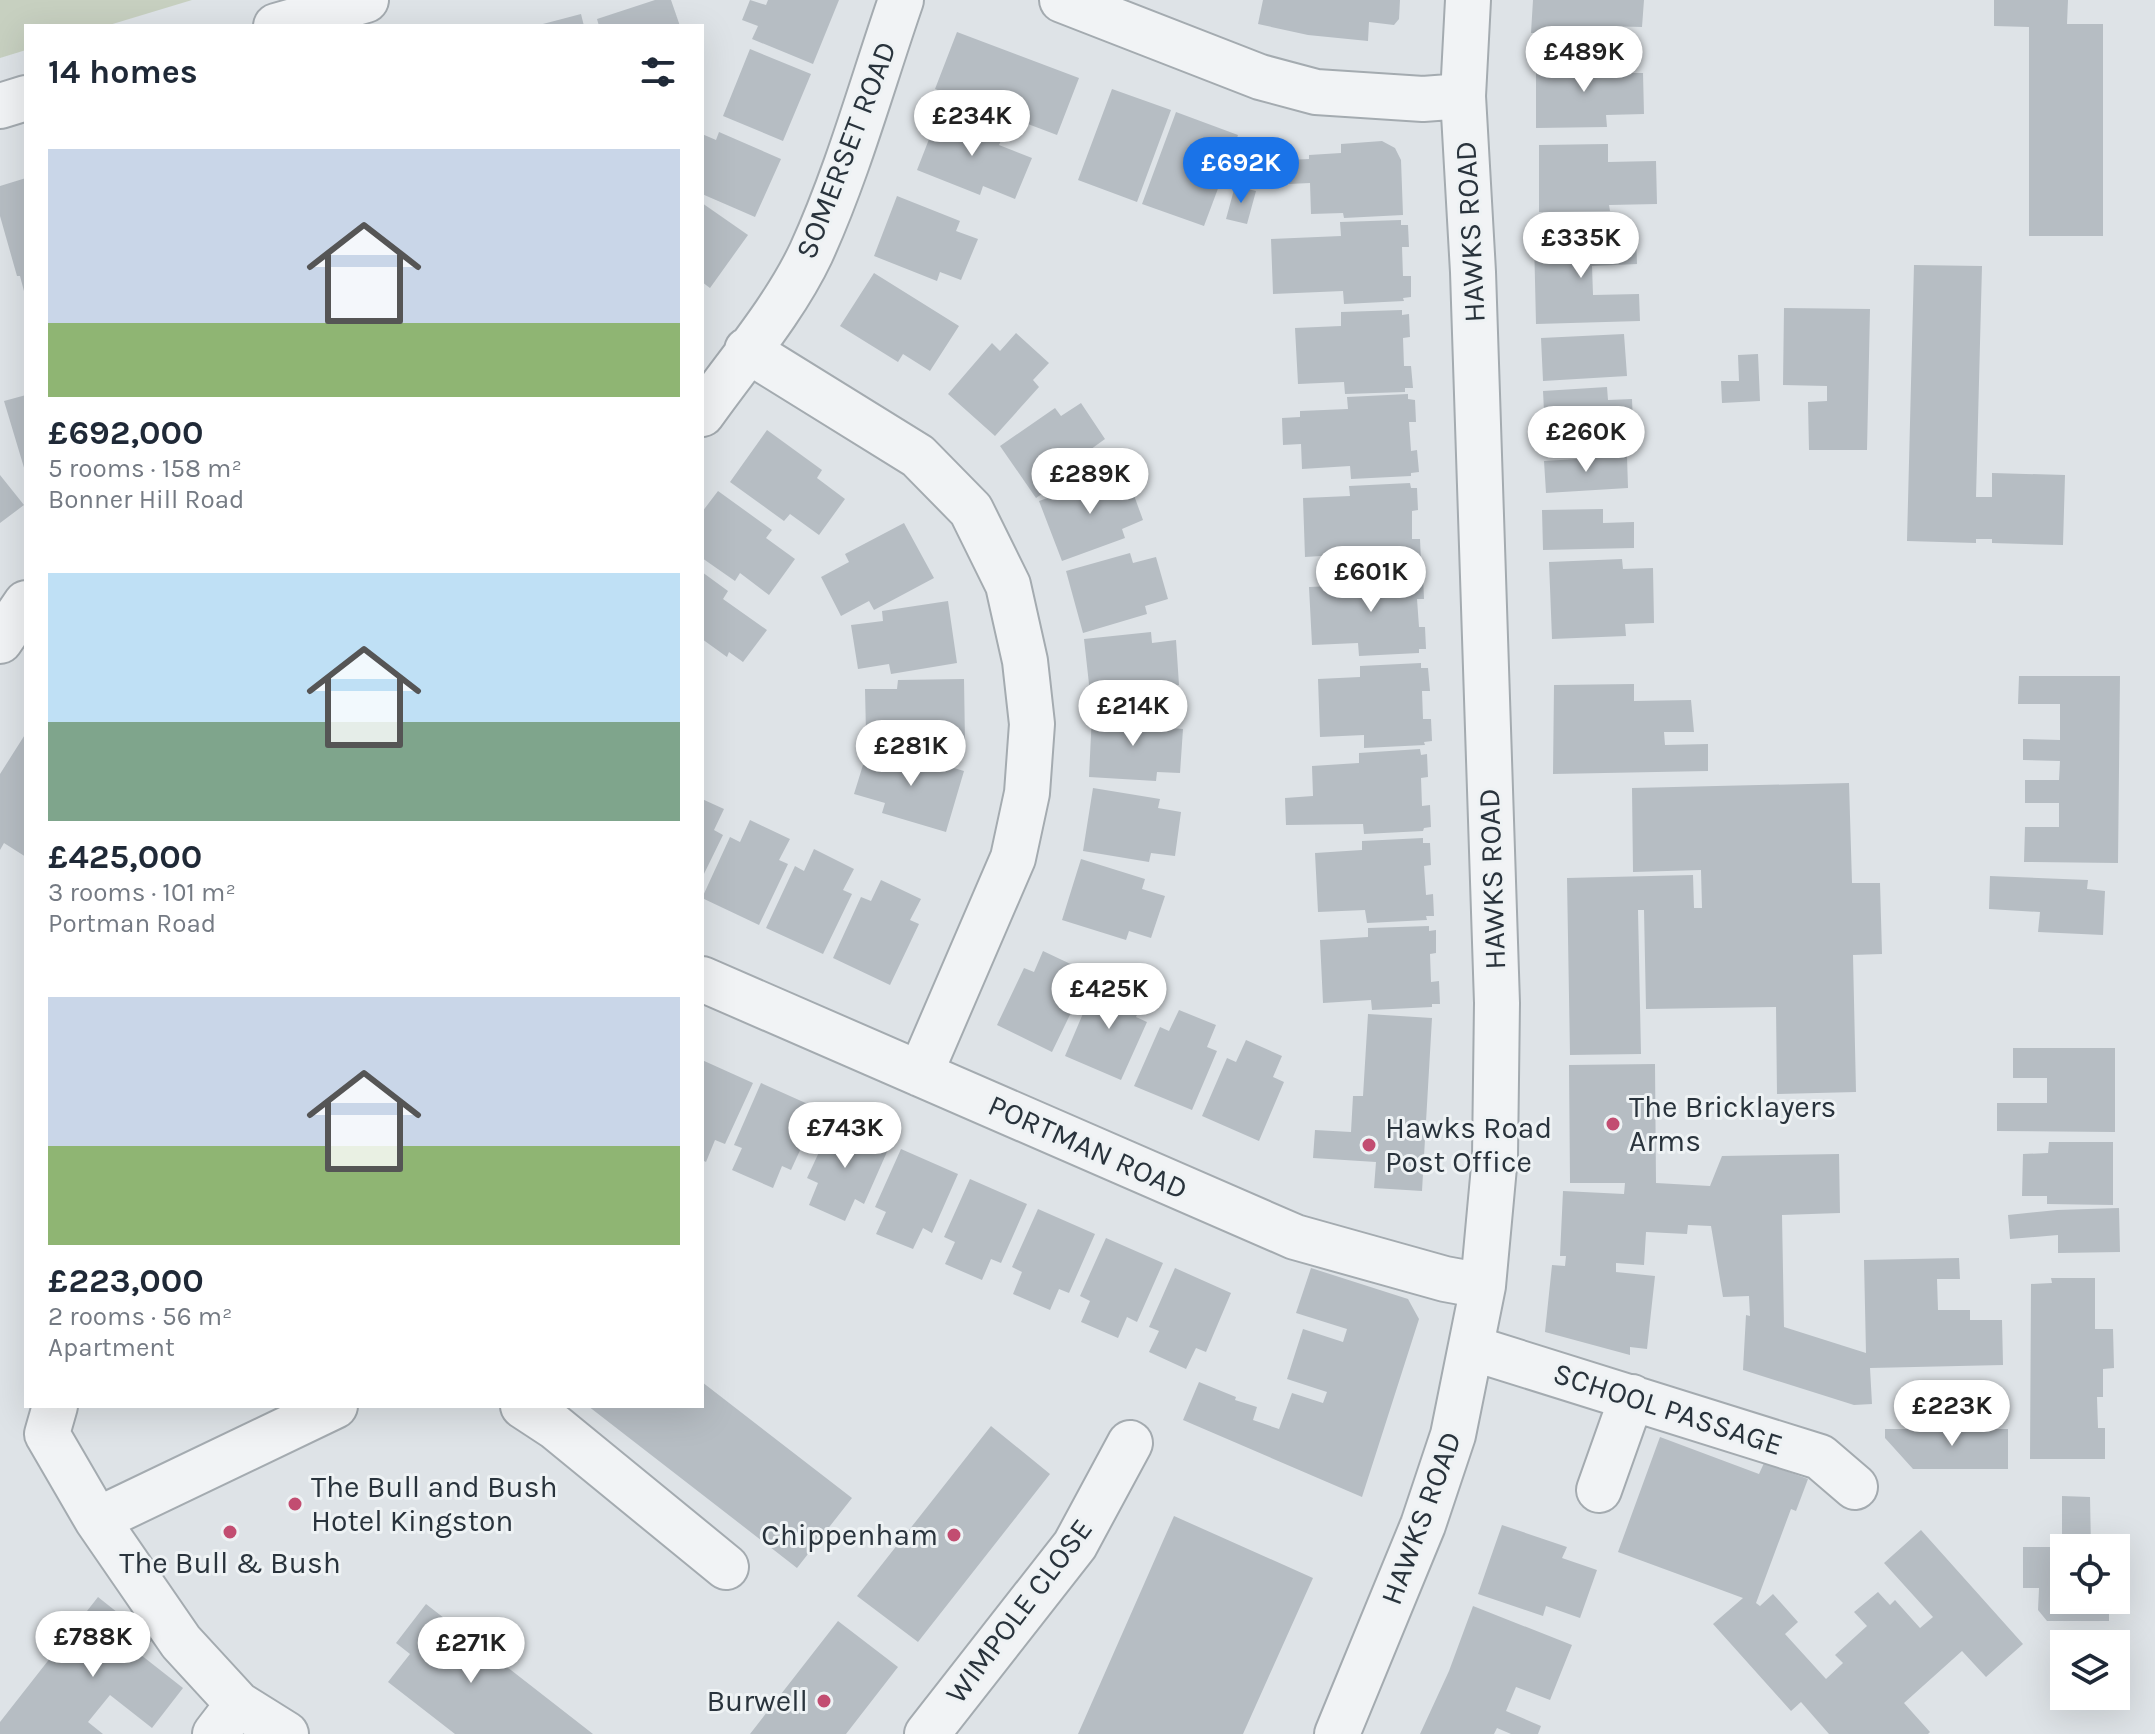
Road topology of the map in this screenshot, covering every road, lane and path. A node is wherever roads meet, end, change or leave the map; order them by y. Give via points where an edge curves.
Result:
1 (366, 0) edge
2 (901, 0) edge
3 (1062, 0) edge
4 (1468, 0) edge
5 (283, 24) edge
6 (1463, 96) junction
7 (24, 99) edge
8 (0, 106) edge
9 (747, 350) junction
10 (704, 411) edge
11 (24, 606) edge
12 (0, 641) edge
13 (704, 980) edge
14 (920, 1074) junction
15 (1483, 1286) junction
16 (1472, 1348) junction
17 (1632, 1397) junction
18 (331, 1408) edge
19 (526, 1408) edge
20 (51, 1420) edge
21 (1130, 1443) dead end
22 (1855, 1487) dead end
23 (1599, 1490) dead end
24 (97, 1520) junction
25 (726, 1567) dead end
26 (226, 1719) edge
27 (286, 1734) edge
28 (927, 1734) edge
29 (1337, 1734) edge

1 - 5 street
2 - 9 street, SOMERSET ROAD via 810,254
3 - 6 street via 1260,77 1316,92 1423,99
4 - 6 street, HAWKS ROAD
6 - 15 street, HAWKS ROAD via 1497,1003 1495,1156
7 - 8 street
9 - 10 street, SOMERSET ROAD
9 - 14 street via 918,456 971,510 1008,585 1032,724 1027,793 1013,858
11 - 12 street
13 - 14 street, PORTMAN ROAD
14 - 15 street, PORTMAN ROAD via 1295,1237
15 - 16 street, HAWKS ROAD
16 - 17 street, SCHOOL PASSAGE
16 - 29 street, HAWKS ROAD via 1453,1435 1423,1525
17 - 22 street, SCHOOL PASSAGE via 1820,1457
17 - 23 street
18 - 24 street
19 - 25 street
20 - 24 street
21 - 28 street, WIMPOLE CLOSE via 1075,1545
24 - 26 street via 181,1642
26 - 27 street

